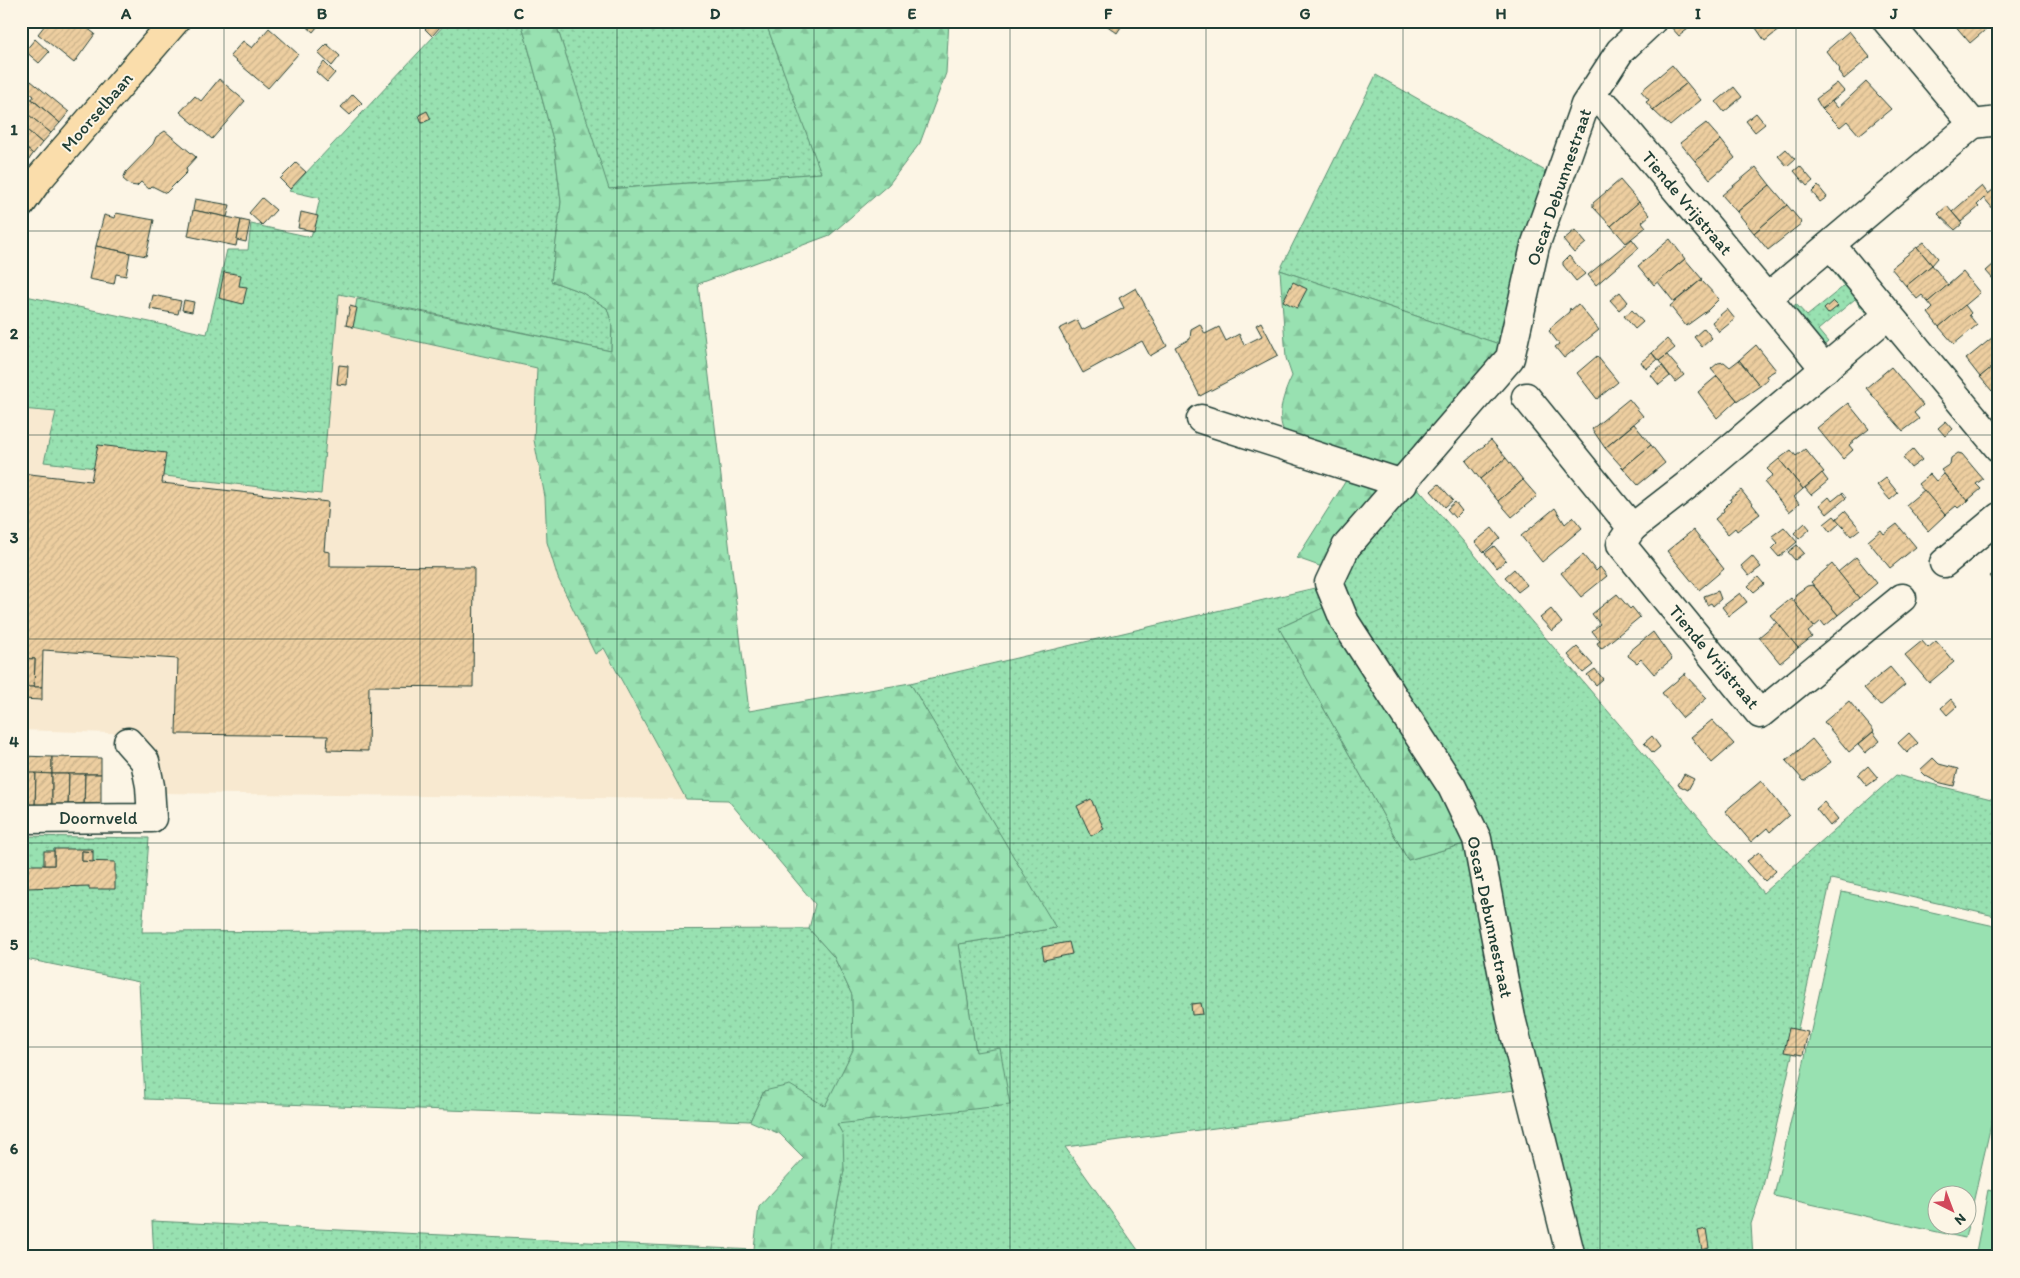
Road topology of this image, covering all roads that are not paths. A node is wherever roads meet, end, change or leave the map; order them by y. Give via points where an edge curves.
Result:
1 (175, 21) edge
2 (1652, 21) edge
3 (1888, 21) edge
4 (1608, 108) dead end
5 (1986, 123) edge
6 (21, 204) edge
7 (1831, 245) junction
8 (1767, 298) junction
9 (1887, 316) junction
10 (1825, 369) junction
11 (1526, 397) dead end
12 (1201, 419) dead end
13 (1999, 448) edge
14 (1402, 484) junction
15 (1999, 517) edge
16 (1632, 528) junction
17 (1944, 563) dead end
18 (1902, 598) dead end
19 (128, 742) dead end
20 (21, 819) edge
21 (1571, 1257) edge

1 - 6 main road, Moorselbaan
2 - 14 street, Oscar Debunnestraat via 1620,51 1585,105 1535,246 1510,358
3 - 5 street
4 - 8 street, Tiende Vrijstraat
5 - 7 street
7 - 8 street
7 - 9 street
8 - 10 street, Tiende Vrijstraat
9 - 10 street
9 - 13 street
10 - 16 street
11 - 16 street
12 - 14 street
14 - 21 street, Oscar Debunnestraat via 1346,547 1328,584 1345,622 1452,787 1477,838 1511,1018
15 - 17 street
16 - 18 street, Tiende Vrijstraat via 1621,544 1760,714
19 - 20 street, Doornveld via 145,761 152,818

